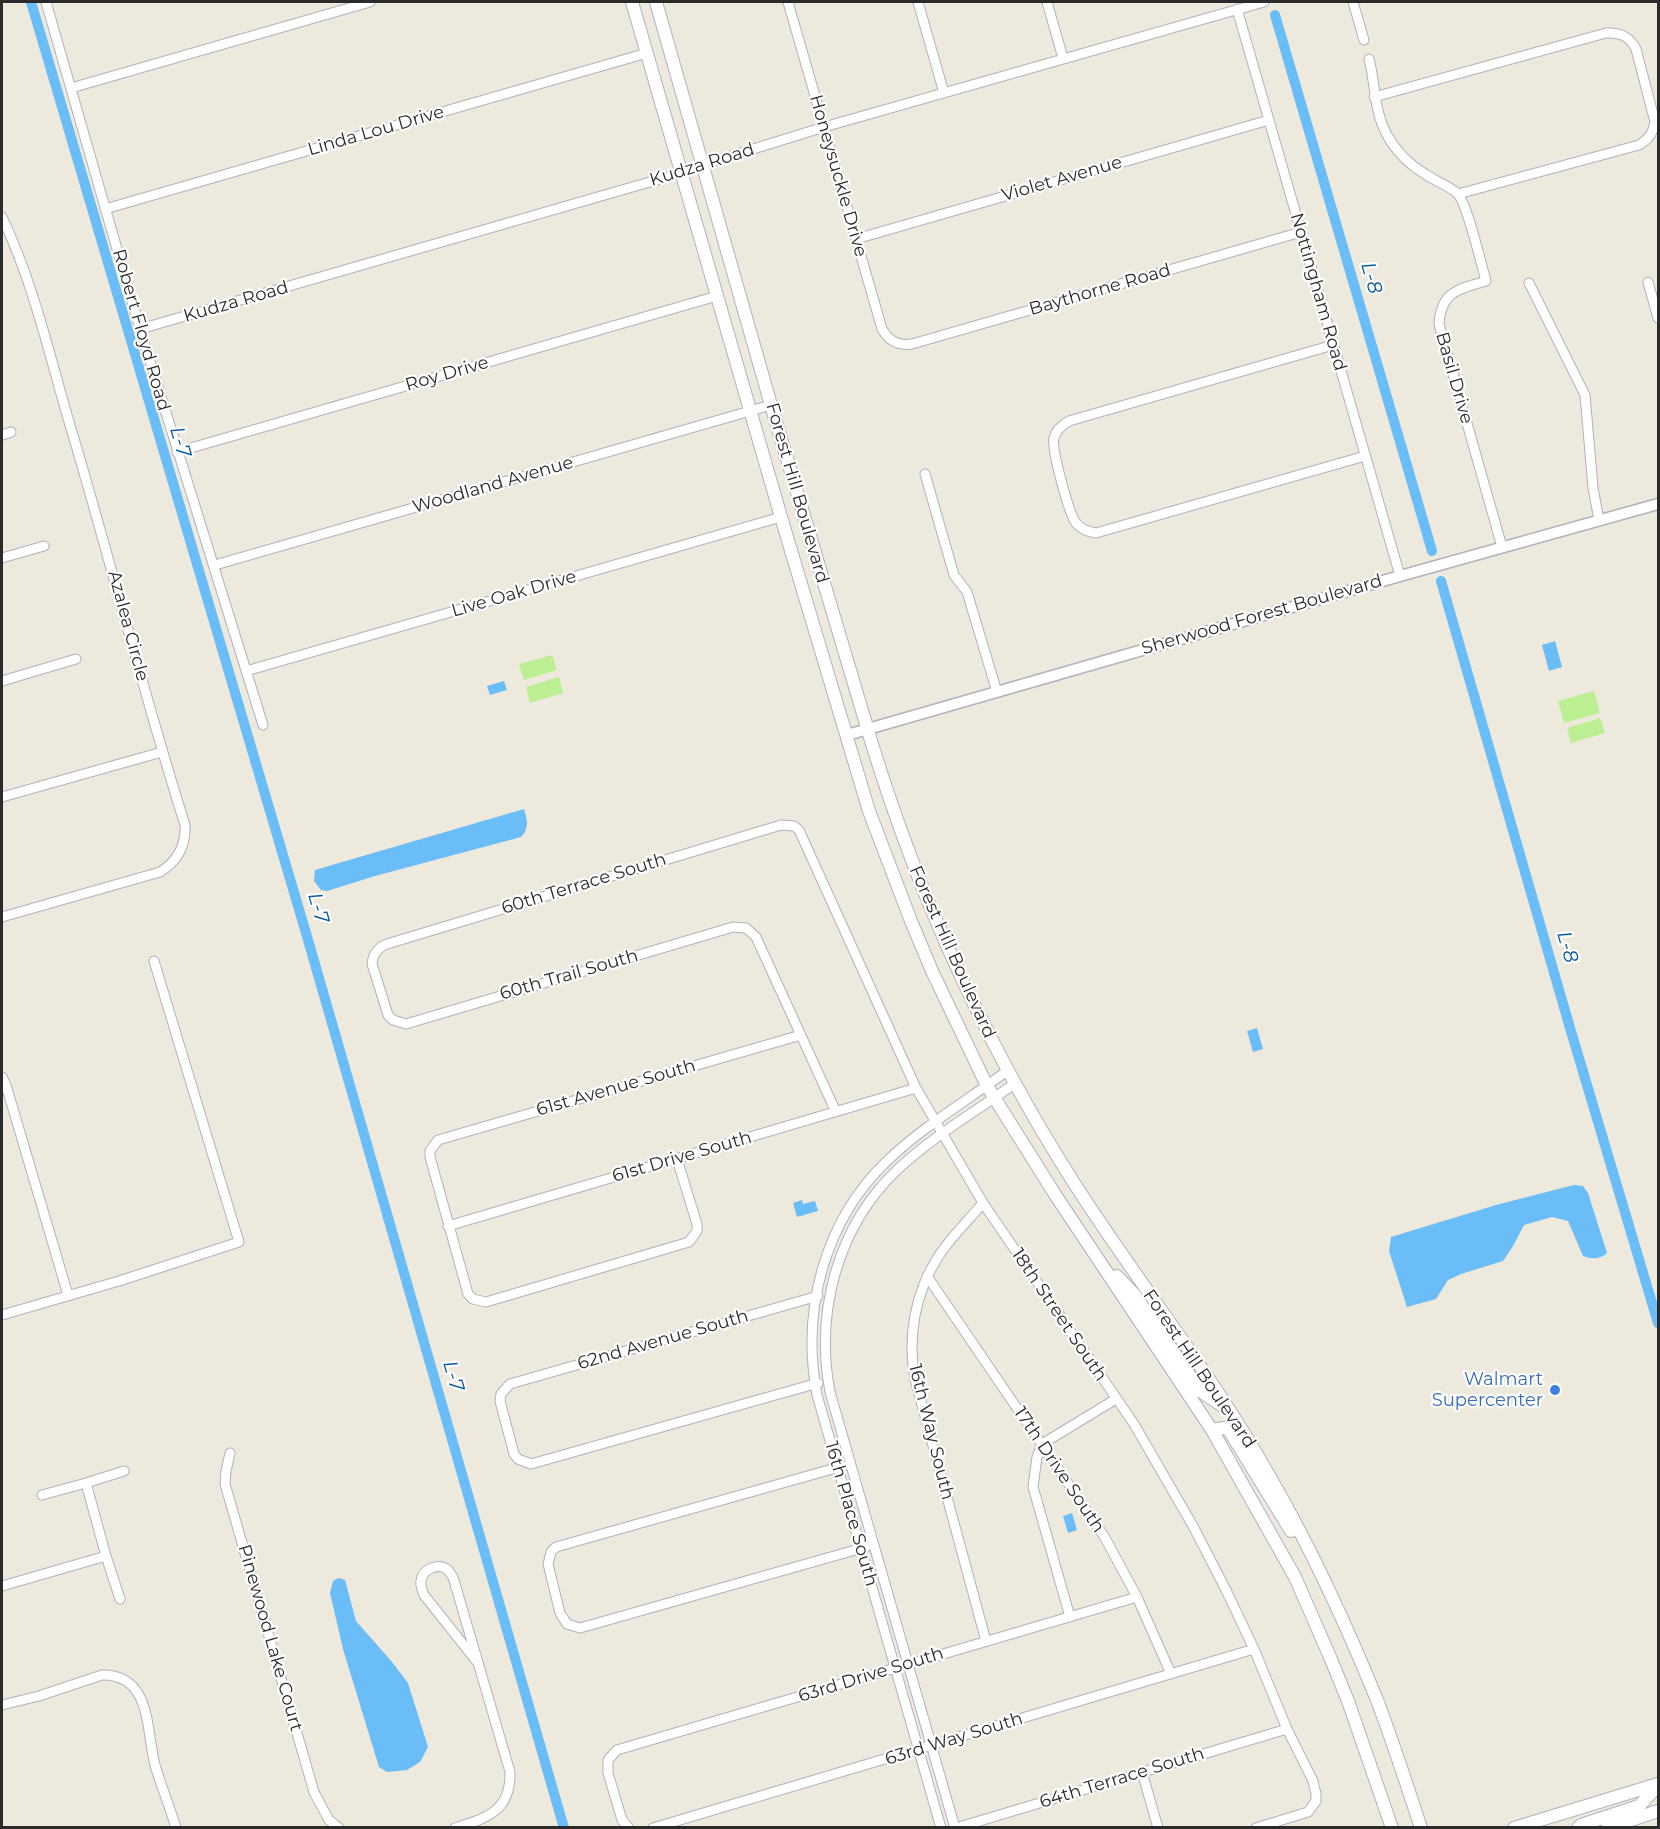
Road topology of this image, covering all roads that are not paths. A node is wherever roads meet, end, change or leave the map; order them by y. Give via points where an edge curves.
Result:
1 (46, 2) edge
2 (370, 2) edge
3 (632, 2) edge
4 (656, 2) edge
5 (788, 2) edge
6 (918, 2) edge
7 (1047, 2) edge
8 (1264, 2) edge
9 (1353, 2) edge
10 (1237, 9) junction
11 (1364, 40) dead end
12 (646, 52) junction
13 (1064, 58) junction
14 (1369, 59) dead end
15 (71, 88) junction
16 (944, 93) junction
17 (1374, 97) junction
18 (1269, 120) junction
19 (824, 127) junction
20 (702, 165) junction
21 (681, 173) junction
22 (1458, 194) junction
23 (105, 209) junction
24 (2, 218) edge
25 (1301, 231) junction
26 (856, 239) junction
27 (1648, 282) dead end
28 (1529, 283) dead end
29 (717, 296) junction
30 (1659, 318) edge
31 (140, 329) junction
32 (898, 344) joint
33 (1333, 345) junction
34 (771, 405) junction
35 (750, 411) junction
36 (177, 452) junction
37 (1365, 456) junction
38 (925, 474) dead end
39 (1659, 504) edge
40 (781, 517) junction
41 (1599, 520) junction
42 (44, 546) dead end
43 (1502, 547) junction
44 (2, 558) edge
45 (215, 565) junction
46 (1400, 576) junction
47 (76, 659) dead end
48 (246, 671) junction
49 (2, 681) edge
50 (997, 692) junction
51 (263, 725) dead end
52 (867, 730) junction
53 (847, 735) junction
54 (162, 752) junction
55 (2, 797) edge
56 (794, 826) joint
57 (2, 917) edge
58 (154, 961) dead end
59 (393, 1020) joint
60 (801, 1035) junction
61 (1007, 1071) junction
62 (2, 1077) edge
63 (1014, 1084) junction
64 (987, 1086) junction
65 (916, 1088) junction
66 (994, 1098) junction
67 (836, 1112) junction
68 (936, 1122) junction
69 (942, 1134) junction
70 (677, 1159) junction
71 (854, 1201) junction
72 (983, 1203) junction
73 (865, 1209) junction
74 (448, 1227) junction
75 (1104, 1267) junction
76 (927, 1276) junction
77 (830, 1293) junction
78 (68, 1294) junction
79 (815, 1297) junction
80 (2, 1315) edge
81 (828, 1380) junction
82 (815, 1384) junction
83 (1116, 1399) junction
84 (1230, 1411) junction
85 (1212, 1431) junction
86 (1042, 1444) junction
87 (230, 1453) dead end
88 (851, 1464) junction
89 (838, 1468) junction
90 (124, 1471) dead end
91 (86, 1483) junction
92 (42, 1495) dead end
93 (874, 1545) junction
94 (861, 1548) junction
95 (106, 1556) junction
96 (1317, 1566) junction
97 (2, 1586) edge
98 (1137, 1597) junction
99 (120, 1599) dead end
100 (1070, 1617) junction
101 (986, 1641) junction
102 (1254, 1649) junction
103 (478, 1663) junction
104 (908, 1664) junction
105 (895, 1668) junction
106 (1171, 1674) junction
107 (2, 1706) edge
108 (1287, 1729) junction
109 (932, 1746) junction
110 (919, 1750) junction
111 (1142, 1772) junction
112 (1659, 1785) edge
113 (1659, 1811) edge
114 (329, 1820) junction
115 (176, 1827) edge
116 (321, 1827) edge
117 (339, 1827) edge
118 (455, 1827) edge
119 (629, 1827) edge
120 (653, 1827) edge
121 (941, 1827) edge
122 (956, 1827) edge
123 (1158, 1827) edge
124 (1256, 1827) edge
125 (1392, 1827) edge
126 (1421, 1827) edge
127 (1514, 1827) edge
128 (1578, 1827) edge
129 (1607, 1827) edge

1 - 15 street, Robert Floyd Road
2 - 15 street
3 - 12 main road, Forest Hill Boulevard
4 - 20 main road, Forest Hill Boulevard
5 - 19 street, Honeysuckle Drive
6 - 16 street
7 - 13 street
8 - 10 street, Kudza Road
9 - 11 street
10 - 13 street, Kudza Road
10 - 18 street, Nottingham Road
12 - 21 main road, Forest Hill Boulevard
12 - 23 street, Linda Lou Drive
13 - 16 street, Kudza Road
14 - 17 street
15 - 23 street, Robert Floyd Road
16 - 19 street, Kudza Road
17 - 22 street via 1380,120 1401,154
17 - 22 street via 1606,33 1628,37 1636,50 1654,115 1650,136 1639,145
18 - 25 street, Nottingham Road
18 - 26 street, Violet Avenue
19 - 20 street, Kudza Road
19 - 26 street, Honeysuckle Drive
20 - 21 street, Kudza Road
20 - 34 main road, Forest Hill Boulevard
21 - 29 main road, Forest Hill Boulevard
21 - 31 street, Kudza Road
22 - 43 street, Basil Drive via 1486,280 1450,295 1442,307 1439,324
23 - 31 street, Robert Floyd Road
24 - 54 street, Azalea Circle via 26,275
25 - 32 street, Baythorne Road via 912,344
25 - 33 street, Nottingham Road
26 - 32 street, Honeysuckle Drive via 882,329
27 - 30 street
28 - 41 street via 1585,396
29 - 35 main road, Forest Hill Boulevard
29 - 36 street, Roy Drive
31 - 36 street, Robert Floyd Road
33 - 37 street, Nottingham Road
33 - 37 street via 1069,421 1057,430 1054,451 1073,517 1089,532 1103,532
34 - 35 street, Woodland Avenue
34 - 52 main road, Forest Hill Boulevard
35 - 40 main road, Forest Hill Boulevard
35 - 45 street, Woodland Avenue
36 - 45 street, Robert Floyd Road
37 - 46 street, Nottingham Road
38 - 50 street via 954,575 967,592
39 - 41 street, Sherwood Forest Boulevard
40 - 48 street, Live Oak Drive
40 - 53 main road, Forest Hill Boulevard
41 - 43 street, Sherwood Forest Boulevard
42 - 44 street
43 - 46 street, Sherwood Forest Boulevard
45 - 48 street, Robert Floyd Road
46 - 50 street, Sherwood Forest Boulevard
47 - 49 street
48 - 51 street, Robert Floyd Road
50 - 52 street, Sherwood Forest Boulevard
52 - 53 street, Sherwood Forest Boulevard
52 - 61 main road, Forest Hill Boulevard via 930,909
53 - 64 main road, Forest Hill Boulevard via 869,811 903,900
54 - 55 street
54 - 57 street, Azalea Circle via 185,825 183,846 172,864 160,872
56 - 59 street, 60th Terrace South via 781,825 387,944 376,951 372,964 385,1009
56 - 65 street, 18th Street South via 803,836
58 - 78 street via 239,1242
59 - 60 street, 60th Trail South via 406,1023 733,927 746,928 756,937
60 - 67 street
60 - 74 street, 61st Avenue South via 444,1137 433,1144 430,1157
61 - 63 main road, Forest Hill Boulevard
61 - 64 street, 16th Place South
62 - 78 street
63 - 66 street, 16th Place South
63 - 84 main road, Forest Hill Boulevard via 1075,1185
64 - 66 main road, Forest Hill Boulevard
64 - 68 street, 16th Place South
65 - 67 street, 61st Drive South
65 - 68 street, 18th Street South
66 - 69 street, 16th Place South
66 - 75 main road, Forest Hill Boulevard
67 - 70 street, 61st Drive South
68 - 69 street, 18th Street South
68 - 71 street, 16th Place South via 875,1173
69 - 72 street, 18th Street South
69 - 73 street, 16th Place South via 885,1182
70 - 74 street, 61st Drive South
70 - 74 street via 697,1224 694,1237 683,1245 486,1302 473,1299 466,1288
71 - 73 street
71 - 79 street, 16th Place South via 835,1235
72 - 76 street, 16th Way South
72 - 83 street, 18th Street South
73 - 77 street, 16th Place South via 847,1240
75 - 84 main road via 1112,1270 1134,1294 1200,1391
75 - 85 main road, Forest Hill Boulevard
76 - 86 street, 17th Drive South
76 - 101 street, 16th Way South via 913,1329 914,1372
77 - 79 street, 62nd Avenue South
77 - 81 street, 16th Place South via 825,1328
78 - 80 street
79 - 82 street, 16th Place South via 811,1346
79 - 82 street, 62nd Avenue South via 510,1384 501,1394 500,1408 514,1454 531,1464
81 - 82 street
81 - 88 street, 16th Place South
82 - 89 street, 16th Place South
83 - 86 street
83 - 102 street, 18th Street South via 1193,1526
84 - 96 main road, Forest Hill Boulevard
85 - 96 main road via 1229,1430
85 - 125 main road, Forest Hill Boulevard via 1294,1577 1348,1701
86 - 98 street, 17th Drive South via 1104,1536
86 - 100 street via 1033,1487
87 - 114 street, Pinewood Lake Court via 225,1484 314,1792
88 - 89 street
88 - 93 street, 16th Place South
89 - 94 street, 16th Place South
89 - 94 street via 562,1544 551,1552 548,1564 560,1613 567,1624 580,1628
90 - 91 street
91 - 92 street
91 - 95 street
93 - 94 street
93 - 104 street, 16th Place South
94 - 105 street, 16th Place South
95 - 97 street
95 - 99 street
96 - 126 main road, Forest Hill Boulevard via 1378,1702
98 - 100 street, 63rd Drive South
98 - 106 street, 17th Drive South
100 - 101 street, 63rd Drive South
101 - 104 street, 63rd Drive South
102 - 106 street, 63rd Way South
102 - 108 street, 18th Street South
103 - 103 street via 453,1577 448,1570 429,1569 420,1583 424,1595
103 - 118 street via 510,1772 510,1785 495,1811 484,1819
104 - 105 street, 63rd Drive South
104 - 109 street, 16th Place South
105 - 110 street, 16th Place South
105 - 119 street, 63rd Drive South via 617,1750 608,1760 608,1773 622,1820
106 - 109 street, 63rd Way South
107 - 115 street via 102,1675 123,1679 142,1701 156,1767
108 - 111 street, 64th Terrace South
108 - 124 street, 18th Street South via 1312,1781 1316,1794 1313,1807 1302,1815
109 - 110 street, 63rd Way South
109 - 122 street, 16th Place South
110 - 120 street, 63rd Way South
110 - 121 street, 16th Place South
111 - 122 street, 64th Terrace South
111 - 123 street
112 - 127 main road
112 - 128 main road via 1639,1806
113 - 129 main road
114 - 116 street
114 - 117 street, Pinewood Lake Court

